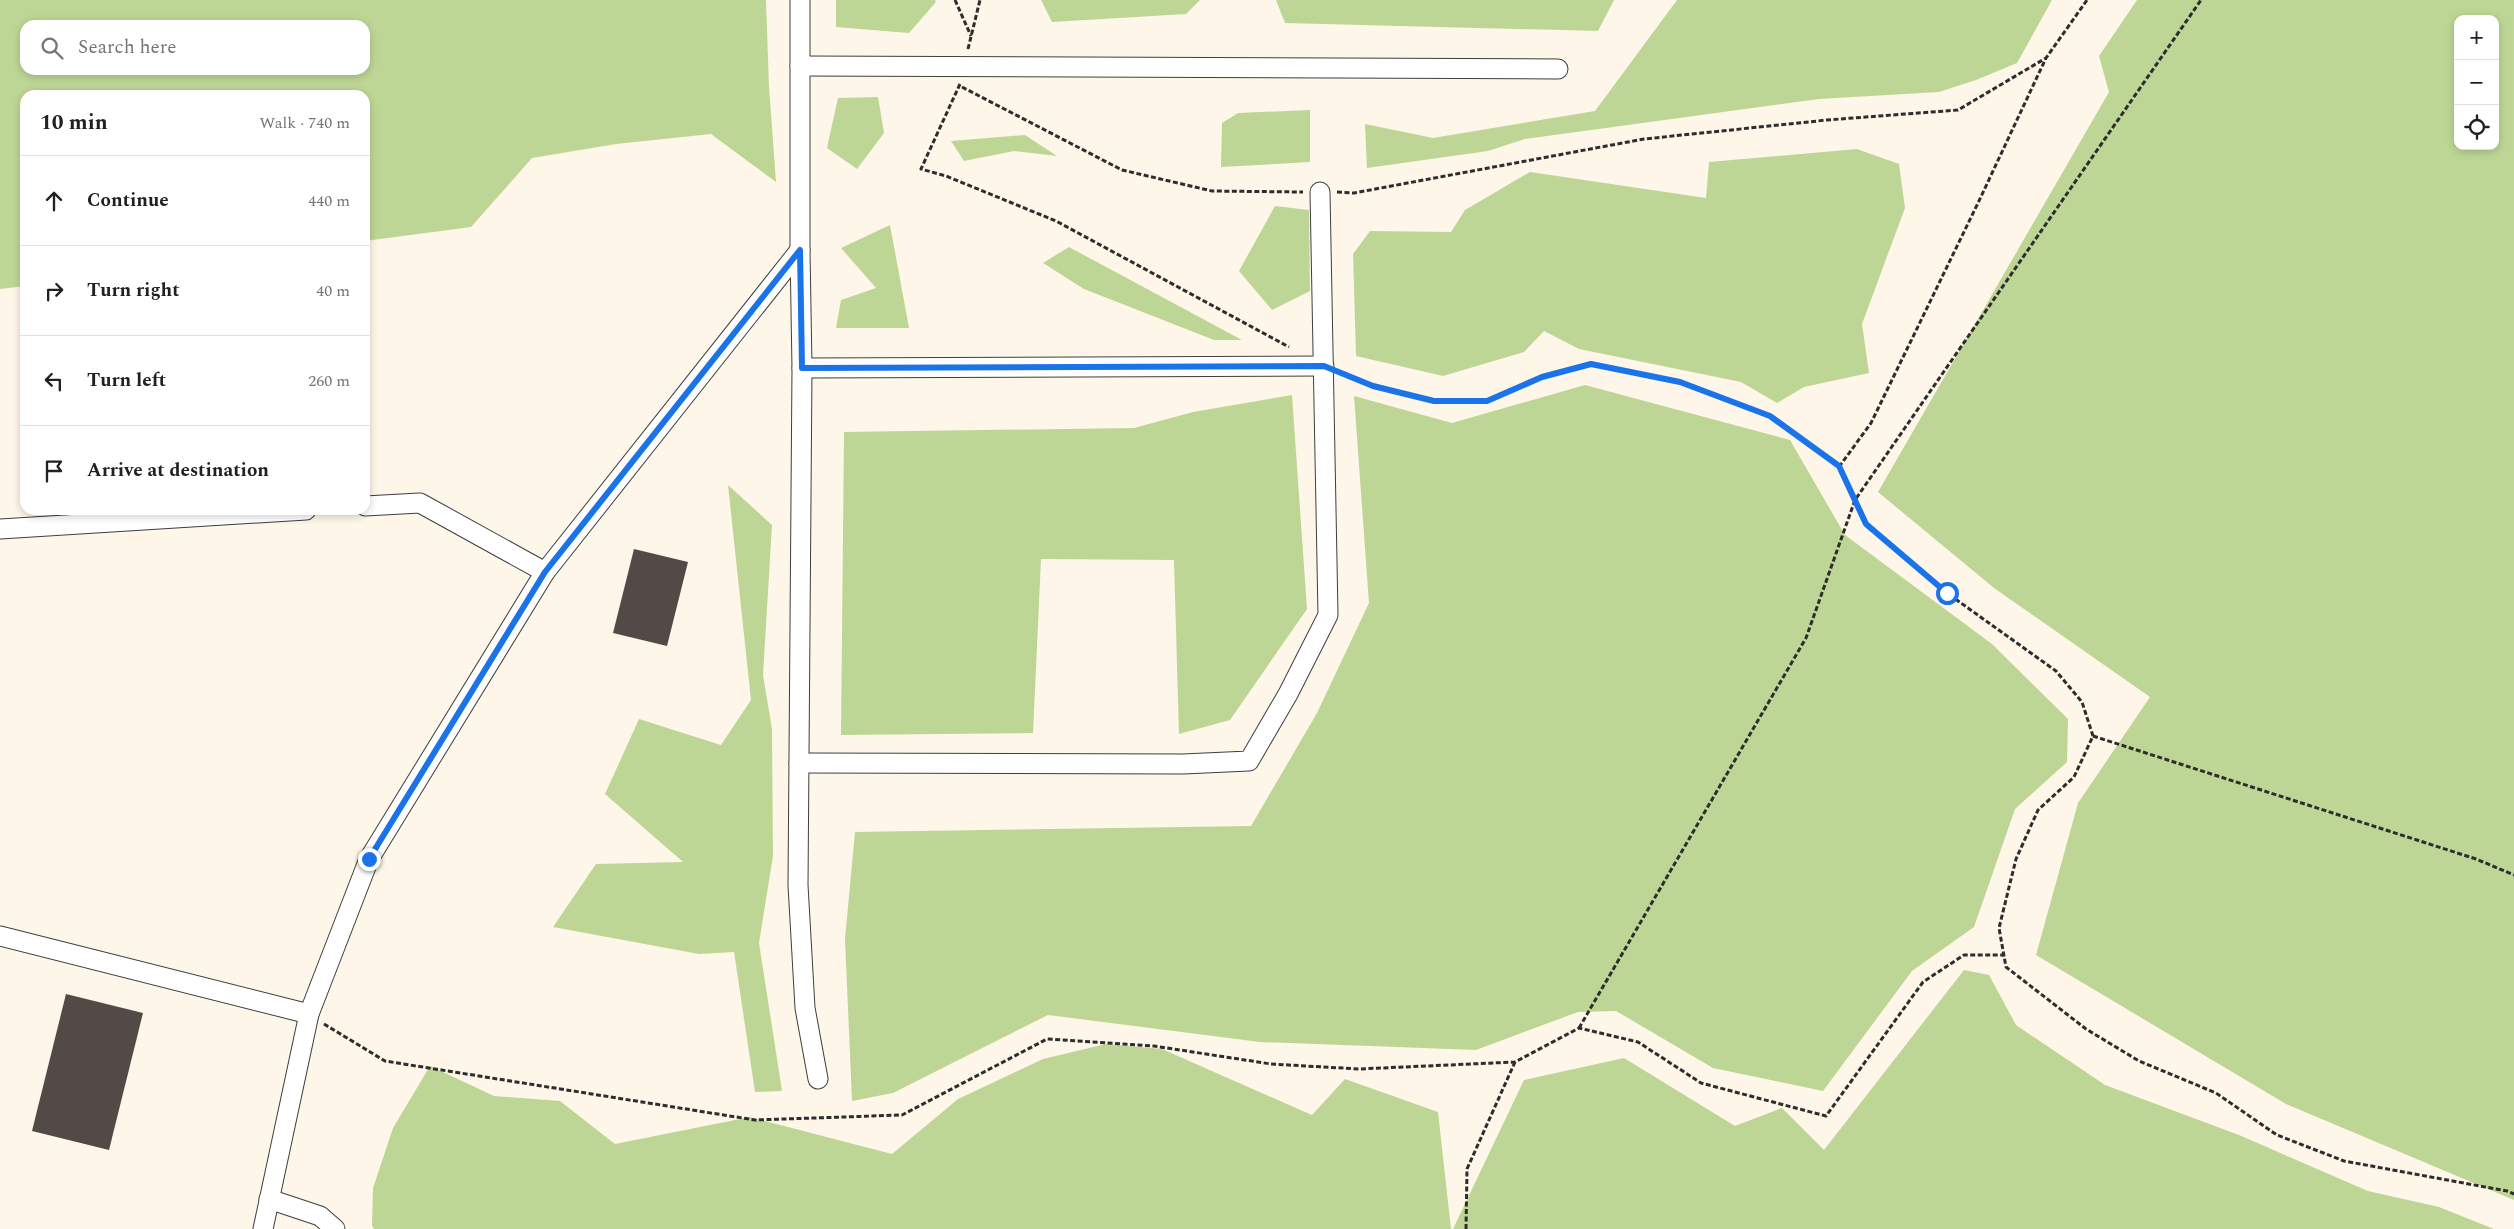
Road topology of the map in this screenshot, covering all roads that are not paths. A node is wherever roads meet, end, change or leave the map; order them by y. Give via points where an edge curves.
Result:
1 (800, 0) edge
2 (800, 66) junction
3 (1558, 68) dead end
4 (1320, 192) road end
5 (800, 250) junction
6 (1324, 366) junction
7 (802, 368) junction
8 (370, 506) edge
9 (225, 515) edge
10 (0, 529) edge
11 (545, 572) junction
12 (799, 762) junction
13 (0, 936) edge
14 (309, 1014) junction
15 (818, 1080) dead end
16 (269, 1199) junction
17 (263, 1229) edge
18 (335, 1229) edge

1 - 2 lane
2 - 3 lane
2 - 5 lane
4 - 6 lane
5 - 7 lane
5 - 11 lane
6 - 7 lane
6 - 12 lane via 1328,615 1249,761 1183,764
7 - 12 lane
8 - 11 lane via 420,503
9 - 10 lane
11 - 14 lane via 369,859
12 - 15 lane via 798,885 804,998
13 - 14 lane
14 - 16 lane
16 - 17 lane
16 - 18 lane via 320,1216

